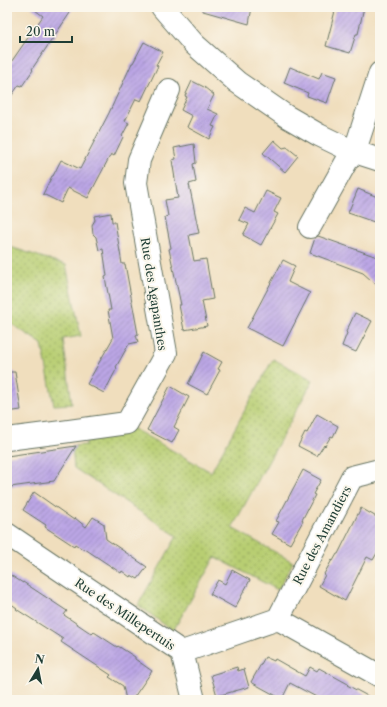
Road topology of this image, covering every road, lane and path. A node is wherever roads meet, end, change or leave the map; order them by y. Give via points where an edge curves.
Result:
1 (162, 7) edge
2 (380, 73) edge
3 (169, 90) dead end
4 (352, 151) junction
5 (380, 160) edge
6 (310, 227) dead end
7 (7, 438) edge
8 (380, 470) edge
9 (7, 534) edge
10 (278, 619) junction
11 (182, 652) junction
12 (380, 676) edge
13 (194, 700) edge

1 - 4 street via 194,44 237,82 286,116
2 - 4 street via 358,141
3 - 7 street, Rue des Agapanthes via 139,160 136,183 166,353 127,423
4 - 5 street
4 - 6 street
8 - 10 street, Rue des Amandiers via 352,477
9 - 11 street, Rue des Millepertuis
10 - 11 street, Rue des Millepertuis
10 - 12 street
11 - 13 street

